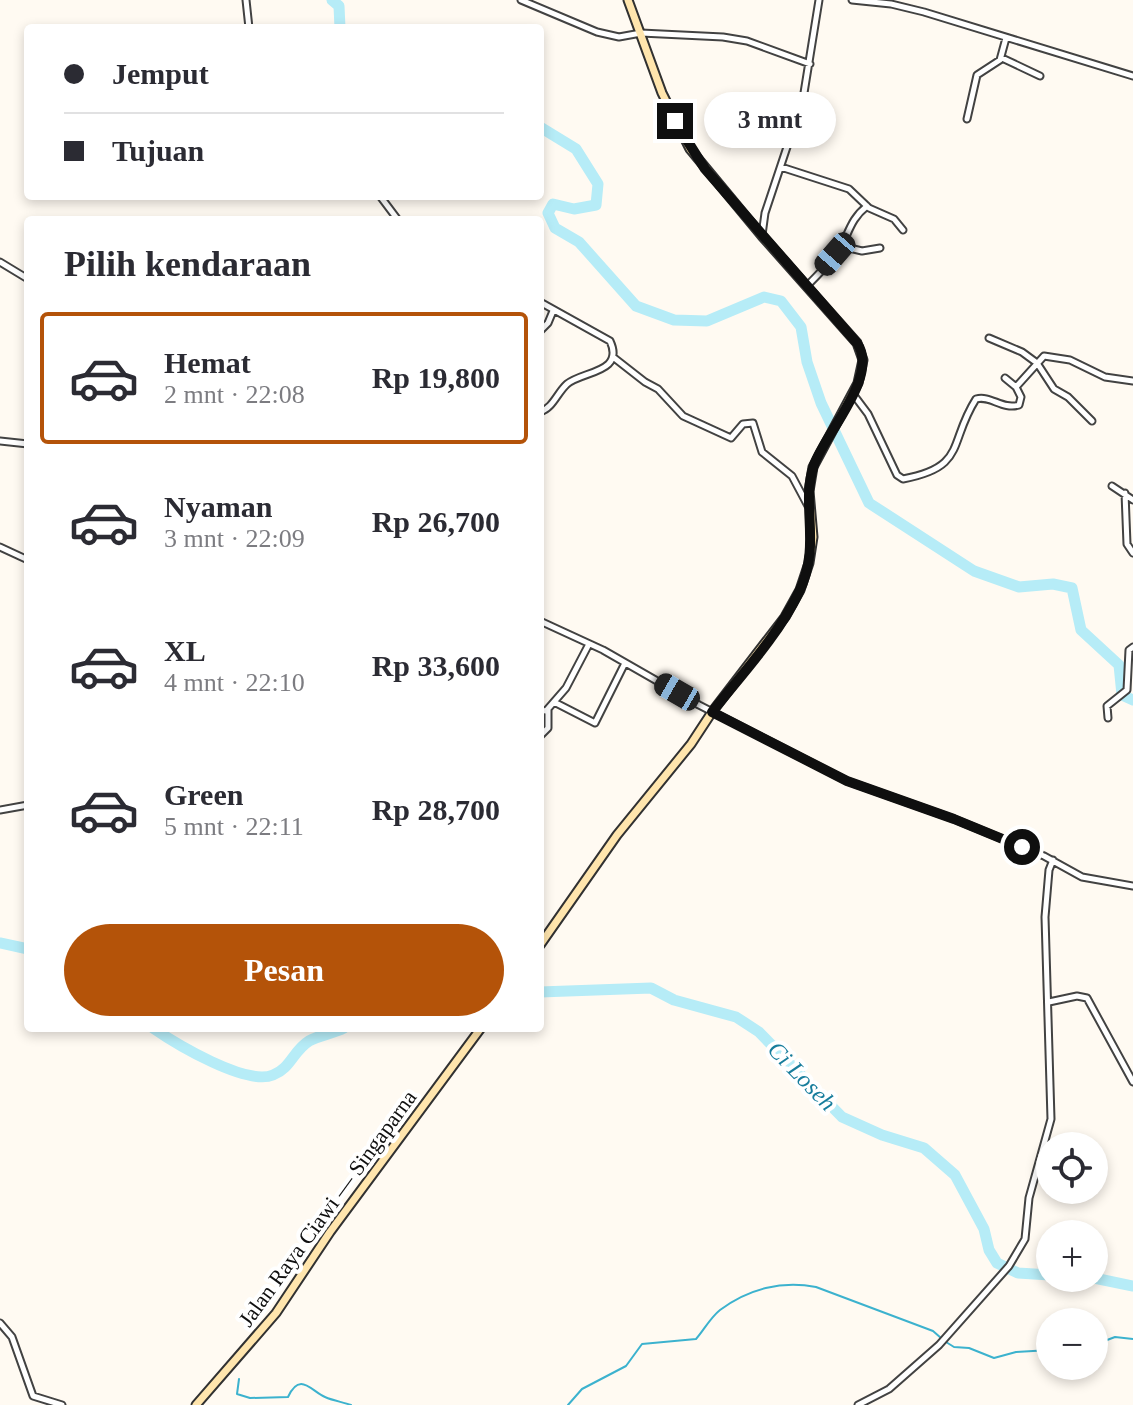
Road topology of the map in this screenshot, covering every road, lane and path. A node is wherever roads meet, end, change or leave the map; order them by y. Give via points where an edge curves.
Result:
1 (246, 0) edge
2 (521, 0) edge
3 (628, 0) edge
4 (819, 0) edge
5 (852, 0) edge
6 (249, 24) edge
7 (641, 33) junction
8 (1006, 38) junction
9 (1002, 58) junction
10 (810, 64) junction
11 (1040, 76) dead end
12 (1133, 76) edge
13 (967, 119) dead end
14 (781, 167) junction
15 (867, 206) junction
16 (903, 230) dead end
17 (762, 236) junction
18 (841, 246) junction
19 (880, 248) dead end
20 (0, 262) edge
21 (24, 277) edge
22 (807, 287) junction
23 (544, 305) edge
24 (553, 311) junction
25 (544, 327) edge
26 (989, 338) dead end
27 (613, 357) junction
28 (1037, 363) junction
29 (1005, 378) dead end
30 (1133, 381) edge
31 (1016, 387) junction
32 (853, 394) junction
33 (544, 411) edge
34 (1092, 421) dead end
35 (0, 441) edge
36 (24, 444) edge
37 (1112, 486) dead end
38 (1125, 493) junction
39 (1133, 500) edge
40 (812, 518) junction
41 (0, 547) edge
42 (1133, 553) edge
43 (24, 558) edge
44 (544, 623) edge
45 (589, 644) junction
46 (1133, 647) edge
47 (625, 663) junction
48 (554, 702) junction
49 (544, 710) edge
50 (548, 710) junction
51 (712, 712) junction
52 (1108, 718) dead end
53 (544, 732) edge
54 (24, 806) edge
55 (0, 810) edge
56 (1053, 860) junction
57 (1133, 886) edge
58 (544, 939) edge
59 (1049, 1002) junction
60 (478, 1032) edge
61 (1133, 1082) edge
62 (0, 1323) edge
63 (867, 1404) edge
64 (62, 1405) edge
65 (196, 1405) edge
66 (858, 1405) edge

1 - 6 street
2 - 7 street via 597,32 619,37
3 - 7 main road
4 - 10 street
5 - 8 street via 902,7
7 - 10 street via 747,41
7 - 17 main road via 662,93 690,149
8 - 9 street
8 - 12 street
9 - 11 street
9 - 13 street via 977,75
10 - 14 street
14 - 15 street via 849,189
14 - 17 street
15 - 16 street via 890,216
15 - 18 street via 848,227
17 - 22 main road
18 - 19 street
18 - 22 street
20 - 21 street
22 - 32 main road via 862,350 863,367
23 - 24 street
24 - 25 street
24 - 27 street via 610,341
26 - 28 street
27 - 33 street via 603,369 570,381
27 - 40 street via 701,427 731,438 743,424 753,423 762,452 792,476
28 - 30 street via 1049,355 1105,377
28 - 31 street
28 - 34 street via 1054,389
29 - 31 street
31 - 32 street via 1019,405 976,399 945,465 903,479
32 - 40 main road via 813,467
35 - 36 street
37 - 38 street
38 - 39 street
38 - 42 street via 1127,544
40 - 51 main road via 809,563 800,590
41 - 43 street
44 - 45 street
45 - 47 street
45 - 48 street
46 - 52 street via 1125,693 1107,706
47 - 48 street via 595,723
47 - 51 street
48 - 50 street
49 - 50 street
50 - 53 street
51 - 56 street via 847,781
51 - 58 main road
54 - 55 street
56 - 57 street via 1082,877
56 - 59 street via 1045,917
59 - 61 street via 1087,998
59 - 63 street via 1051,1119 1029,1198 1027,1233 1009,1266 945,1339
60 - 65 main road, Jalan Raya Ciawi — Singaparna via 276,1313
62 - 64 street via 12,1337 33,1396
63 - 66 street

